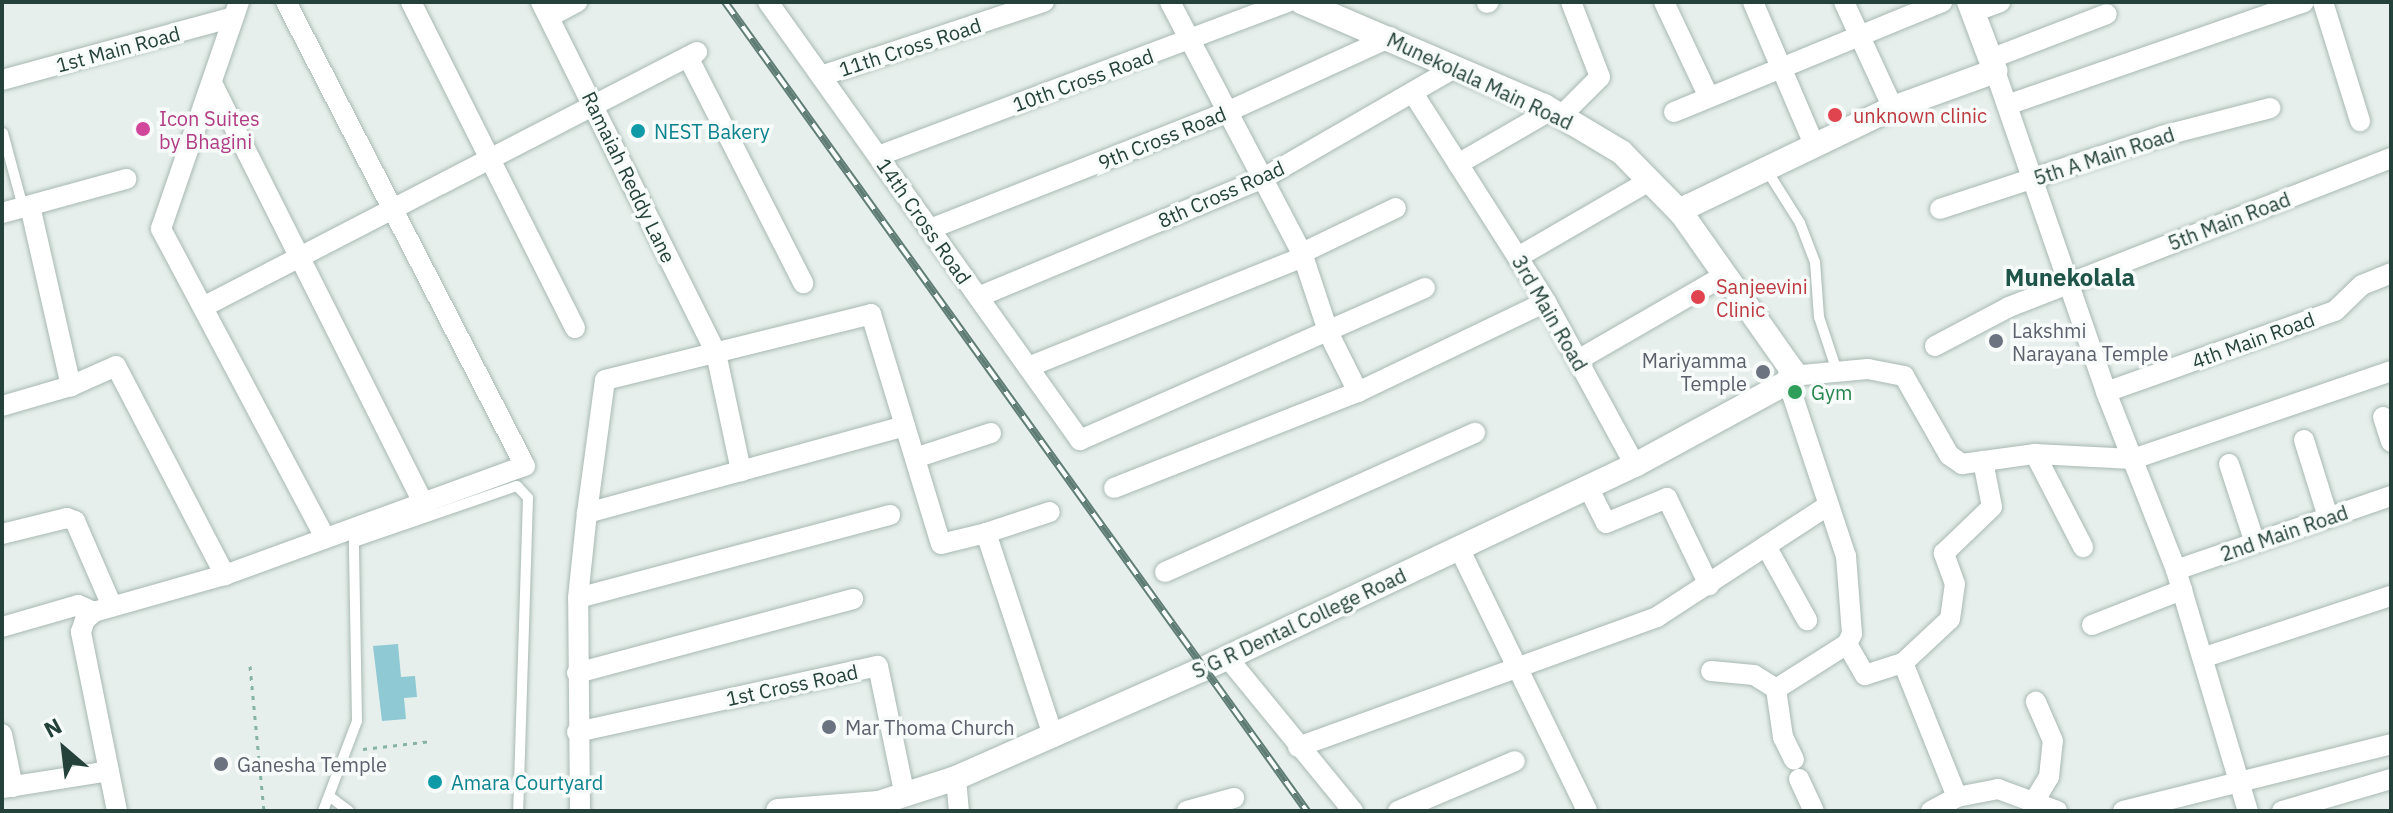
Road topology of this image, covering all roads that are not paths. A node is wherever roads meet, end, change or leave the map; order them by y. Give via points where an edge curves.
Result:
1 (286, 2) edge
2 (411, 2) edge
3 (577, 2) edge
4 (1044, 2) edge
5 (1170, 2) edge
6 (1287, 2) edge
7 (1301, 2) edge
8 (1571, 2) edge
9 (1664, 2) edge
10 (1753, 2) edge
11 (1844, 2) edge
12 (1942, 2) edge
13 (2000, 2) edge
14 (2304, 2) edge
15 (2323, 2) edge
16 (777, 4) edge
17 (1971, 7) edge
18 (237, 10) edge
19 (545, 10) edge
20 (2107, 14) dead end
21 (1858, 32) junction
22 (1391, 37) junction
23 (1190, 41) junction
24 (1993, 65) junction
25 (1780, 66) junction
26 (1454, 68) junction
27 (821, 76) junction
28 (2, 80) edge
29 (213, 85) junction
30 (1413, 93) junction
31 (1709, 97) junction
32 (2007, 105) junction
33 (594, 107) junction
34 (1893, 108) junction
35 (2270, 108) dead end
36 (1227, 112) junction
37 (1674, 112) dead end
38 (1556, 113) junction
39 (2360, 121) dead end
40 (3, 133) edge
41 (1814, 144) junction
42 (878, 156) junction
43 (2391, 158) edge
44 (491, 160) junction
45 (1458, 164) junction
46 (1766, 168) junction
47 (126, 179) dead end
48 (1262, 179) junction
49 (2032, 179) junction
50 (1649, 181) junction
51 (27, 206) junction
52 (1396, 208) dead end
53 (1940, 209) dead end
54 (394, 210) junction
55 (2, 213) edge
56 (1682, 214) junction
57 (930, 229) junction
58 (1301, 255) junction
59 (302, 257) junction
60 (1518, 257) junction
61 (2391, 273) edge
62 (1725, 275) junction
63 (803, 283) dead end
64 (2067, 284) junction
65 (1425, 288) dead end
66 (978, 297) junction
67 (1546, 302) junction
68 (203, 307) junction
69 (575, 328) dead end
70 (1329, 334) junction
71 (1935, 346) dead end
72 (716, 353) junction
73 (1578, 360) junction
74 (1028, 367) junction
75 (1837, 371) junction
76 (2391, 371) edge
77 (1790, 376) junction
78 (71, 386) junction
79 (1358, 392) junction
80 (2106, 392) junction
81 (2, 406) edge
82 (2383, 417) dead end
83 (905, 426) junction
84 (991, 433) dead end
85 (1475, 433) dead end
86 (2304, 440) dead end
87 (2391, 442) edge
88 (2035, 454) junction
89 (915, 458) junction
90 (2133, 459) junction
91 (1983, 461) junction
92 (2229, 464) dead end
93 (1635, 465) junction
94 (741, 471) junction
95 (1588, 487) junction
96 (1114, 488) dead end
97 (2391, 496) edge
98 (423, 503) junction
99 (1827, 506) junction
100 (1050, 512) dead end
101 (587, 513) junction
102 (890, 515) dead end
103 (2328, 517) junction
104 (986, 533) junction
105 (2, 534) edge
106 (325, 538) junction
107 (2255, 543) junction
108 (1766, 546) junction
109 (2083, 547) dead end
110 (1459, 548) junction
111 (1165, 572) dead end
112 (225, 575) junction
113 (2179, 580) junction
114 (1709, 585) junction
115 (2391, 596) edge
116 (578, 598) junction
117 (853, 599) dead end
118 (103, 609) junction
119 (1807, 620) dead end
120 (2092, 625) dead end
121 (2, 627) edge
122 (1847, 644) junction
123 (1227, 657) junction
124 (2205, 657) junction
125 (1903, 663) junction
126 (1517, 667) junction
127 (1711, 671) dead end
128 (577, 673) junction
129 (1776, 689) junction
130 (2036, 702) dead end
131 (577, 732) junction
132 (2, 734) edge
133 (1053, 735) junction
134 (2391, 744) edge
135 (1298, 747) junction
136 (1515, 761) dead end
137 (109, 771) junction
138 (956, 778) junction
139 (2391, 779) edge
140 (2237, 780) junction
141 (8, 788) edge
142 (329, 796) junction
143 (905, 796) junction
144 (1957, 797) junction
145 (1234, 798) dead end
146 (2035, 800) junction
147 (840, 808) edge
148 (117, 811) edge
149 (323, 811) edge
150 (349, 811) edge
151 (518, 811) edge
152 (580, 811) edge
153 (778, 811) edge
154 (959, 811) edge
155 (1187, 811) edge
156 (1353, 811) edge
157 (1398, 811) edge
158 (1586, 811) edge
159 (1814, 811) edge
160 (1931, 811) edge
161 (2057, 811) edge
162 (2123, 811) edge
163 (2248, 811) edge
164 (2282, 811) edge

1 - 54 street
2 - 44 street
3 - 19 street
4 - 27 street, 11th Cross Road
5 - 23 street
6 - 23 street, 10th Cross Road
7 - 22 street, Munekolala Main Road
8 - 38 street via 1600,77
9 - 31 street
10 - 25 street
11 - 21 street
12 - 21 street
13 - 17 street
14 - 32 street
15 - 39 street
16 - 27 street, 14th Cross Road
17 - 24 street
18 - 28 street, 1st Main Road
18 - 29 street
19 - 33 street, Ramaiah Reddy Lane
20 - 24 street
21 - 25 street
21 - 34 street
22 - 26 street, Munekolala Main Road
22 - 36 street, 9th Cross Road
23 - 36 street
23 - 42 street, 10th Cross Road
24 - 32 street
24 - 34 street
25 - 31 street
25 - 41 street
26 - 30 street, 8th Cross Road
26 - 38 street, Munekolala Main Road
27 - 42 street, 14th Cross Road
29 - 59 street
29 - 68 street via 161,229
30 - 45 street, 3rd Main Road
30 - 48 street, 8th Cross Road
31 - 37 street
32 - 49 street
33 - 44 street
33 - 63 street via 692,55
33 - 72 street, Ramaiah Reddy Lane
34 - 41 street
35 - 49 street, 5th A Main Road via 2162,136
36 - 48 street
36 - 57 street, 9th Cross Road
38 - 45 street
38 - 50 street, Munekolala Main Road via 1621,152
40 - 51 lane
41 - 46 street
42 - 57 street, 14th Cross Road
43 - 64 street, 5th Main Road
44 - 54 street
44 - 69 street
45 - 60 street, 3rd Main Road
46 - 56 street
46 - 75 lane via 1800,223 1815,262 1819,317
47 - 51 street
48 - 58 street
48 - 66 street, 8th Cross Road
49 - 53 street, 5th A Main Road
49 - 64 street
50 - 56 street, Munekolala Main Road
50 - 60 street
51 - 55 street
51 - 78 street
52 - 58 street
54 - 59 street
54 - 98 street via 525,466
56 - 62 street, Munekolala Main Road
57 - 66 street, 14th Cross Road
58 - 70 street
58 - 74 street
59 - 68 street
59 - 98 street
60 - 67 street, 3rd Main Road
61 - 80 street, 4th Main Road via 2362,285 2335,311
62 - 73 street
62 - 77 street, Munekolala Main Road
64 - 71 street, 5th Main Road
64 - 80 street
65 - 70 street
66 - 74 street, 14th Cross Road
67 - 73 street, 3rd Main Road
67 - 79 street
68 - 106 street
70 - 74 street, 14th Cross Road via 1080,440
70 - 79 street
72 - 83 street via 871,314
72 - 94 street, Ramaiah Reddy Lane
72 - 101 street via 605,380
73 - 93 street, 3rd Main Road
75 - 77 street
75 - 91 street via 1868,369 1904,376 1954,460
76 - 90 street
77 - 93 street, S G R Dental College Road
77 - 99 street
78 - 81 street
78 - 112 street via 116,366
79 - 96 street
80 - 90 street
82 - 87 street
83 - 89 street
83 - 94 street
84 - 89 street
85 - 111 street
86 - 103 street
88 - 90 street
88 - 91 street
88 - 109 street
89 - 104 street via 941,544
90 - 113 street
91 - 125 street via 1992,507 1944,553 1955,584 1950,619
92 - 107 street
93 - 95 street, S G R Dental College Road
94 - 101 street
95 - 110 street, S G R Dental College Road
95 - 114 street via 1606,523 1667,498
97 - 103 street, 2nd Main Road
98 - 106 street
99 - 108 street
99 - 122 street via 1846,556 1852,634
100 - 104 street
101 - 116 street
102 - 116 street
103 - 107 street, 2nd Main Road
104 - 133 street
105 - 118 street via 67,518 75,521
106 - 112 street
107 - 113 street, 2nd Main Road
108 - 114 street
108 - 119 street
110 - 123 street, S G R Dental College Road
110 - 126 street
112 - 118 street
113 - 120 street, 2nd Main Road
113 - 124 street
114 - 126 street via 1657,617
115 - 124 street
116 - 128 street
117 - 128 street
118 - 121 street via 78,605
118 - 137 street via 81,632
122 - 125 street via 1865,675
122 - 129 street
123 - 133 street, S G R Dental College Road
123 - 135 street
124 - 140 street
125 - 144 street
126 - 135 street
126 - 158 street
127 - 129 street via 1754,675
128 - 131 street
129 - 159 street via 1783,737
130 - 146 street via 2053,741 2049,777
131 - 143 street, 1st Cross Road via 878,666
131 - 152 street
132 - 141 street
133 - 138 street, S G R Dental College Road
134 - 140 street
135 - 156 street
136 - 157 street
137 - 141 street
137 - 148 street
138 - 143 street, S G R Dental College Road
138 - 154 street
139 - 164 street
140 - 162 street
140 - 163 street
142 - 149 lane
142 - 150 lane
142 - 151 lane via 357,721 354,542 517,486 528,498
143 - 147 street, S G R Dental College Road
144 - 146 street via 1998,789
144 - 160 street
145 - 155 street
146 - 161 street
147 - 153 street, S G R Dental College Road

